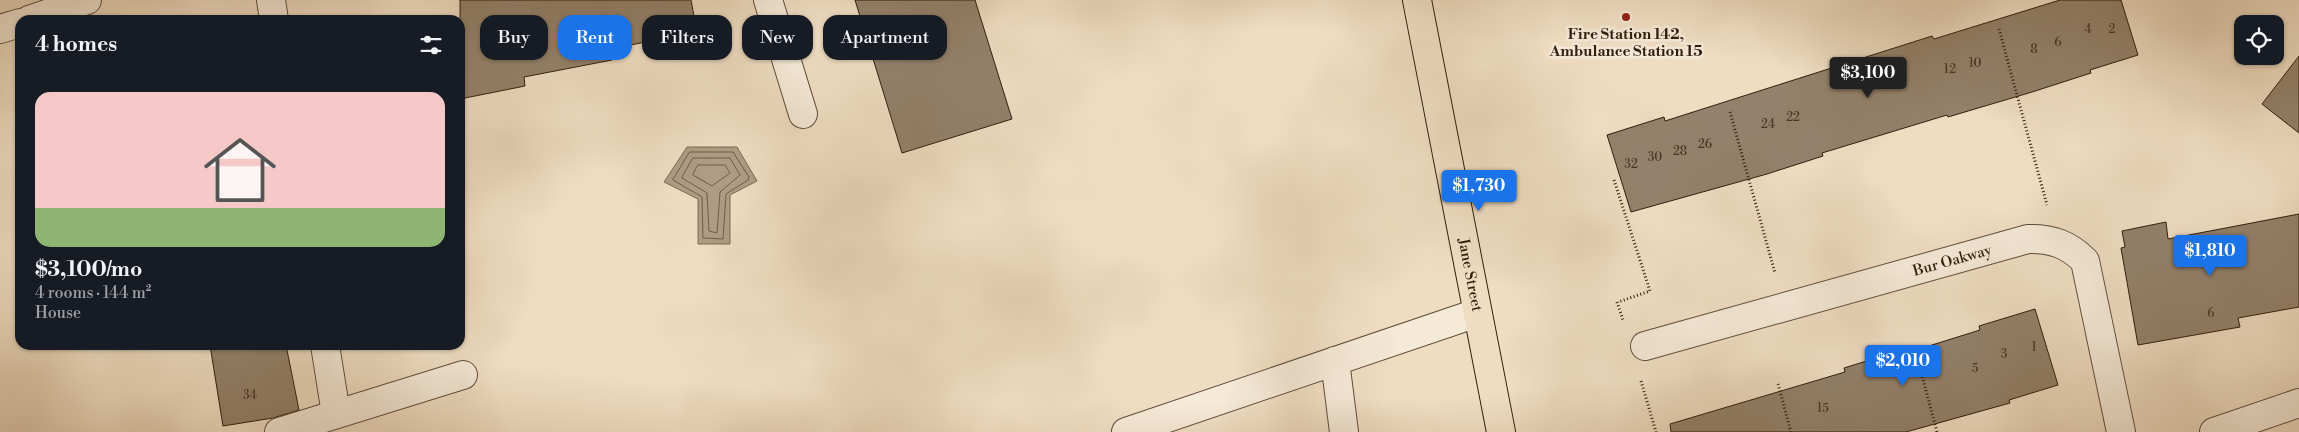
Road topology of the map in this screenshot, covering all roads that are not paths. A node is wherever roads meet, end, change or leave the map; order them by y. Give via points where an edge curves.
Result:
1 (87, 0) edge
2 (271, 0) edge
3 (768, 0) edge
4 (1417, 0) edge
5 (39, 11) edge
6 (273, 15) edge
7 (15, 24) edge
8 (0, 29) edge
9 (804, 114) dead end
10 (1477, 313) junction
11 (1645, 346) dead end
12 (326, 350) edge
13 (1335, 361) junction
14 (464, 375) dead end
15 (2299, 403) edge
16 (336, 414) junction
17 (280, 432) edge
18 (1126, 432) edge
19 (1344, 432) edge
20 (1501, 432) edge
21 (2121, 432) edge
22 (2214, 432) edge

1 - 5 street
2 - 6 street
3 - 9 street
4 - 10 main road, Jane Street
7 - 8 street
10 - 13 street
10 - 20 main road, Jane Street
11 - 21 street, Bur Oakway via 2028,239 2043,238 2057,241 2085,261
12 - 16 street
13 - 18 street
13 - 19 street
14 - 16 street
15 - 22 street
16 - 17 street

